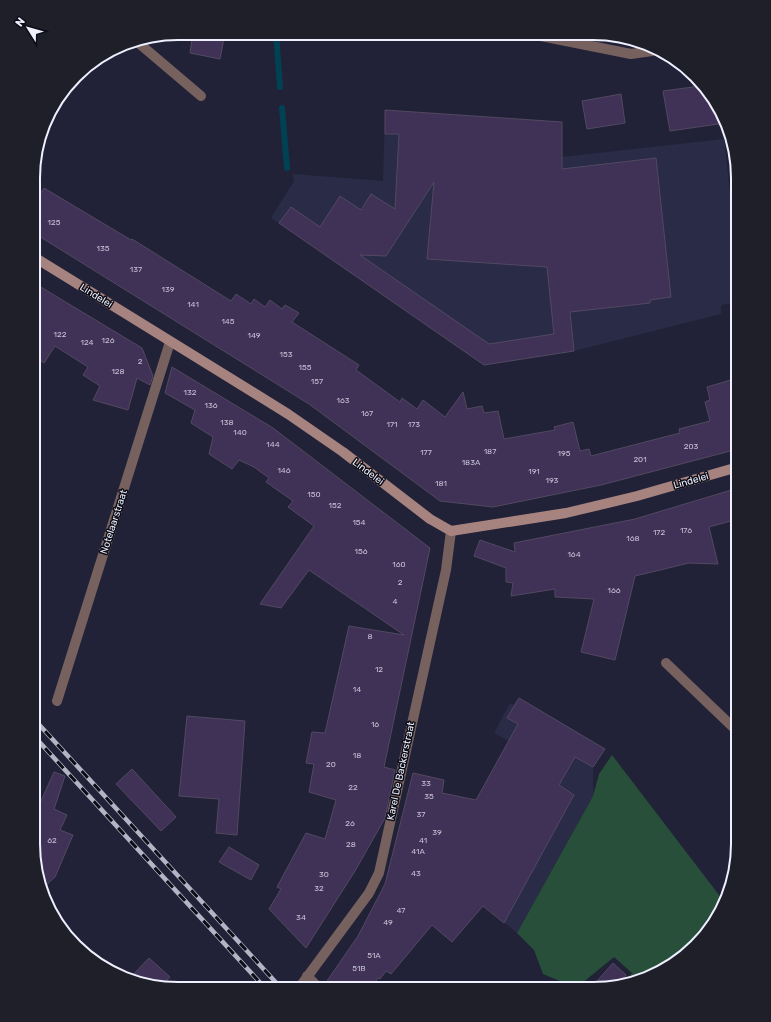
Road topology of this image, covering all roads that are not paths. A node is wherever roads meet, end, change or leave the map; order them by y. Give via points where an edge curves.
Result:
1 (561, 40) edge
2 (141, 45) edge
3 (647, 52) edge
4 (201, 96) dead end
5 (40, 261) edge
6 (170, 342) junction
7 (731, 469) edge
8 (451, 531) junction
9 (666, 663) dead end
10 (57, 701) dead end
11 (731, 725) edge
12 (307, 976) junction
13 (303, 982) edge
14 (313, 982) edge

1 - 3 street via 631,54
2 - 4 street
5 - 6 street, Lindelei
6 - 8 street, Lindelei via 288,414 343,452 430,519
6 - 10 street, Notelaarstraat
7 - 8 street, Lindelei via 637,496 580,509
8 - 12 street, Karel De Backerstraat via 444,577 379,873 369,893
9 - 11 street
12 - 13 street, Karel De Backerstraat
12 - 14 street

